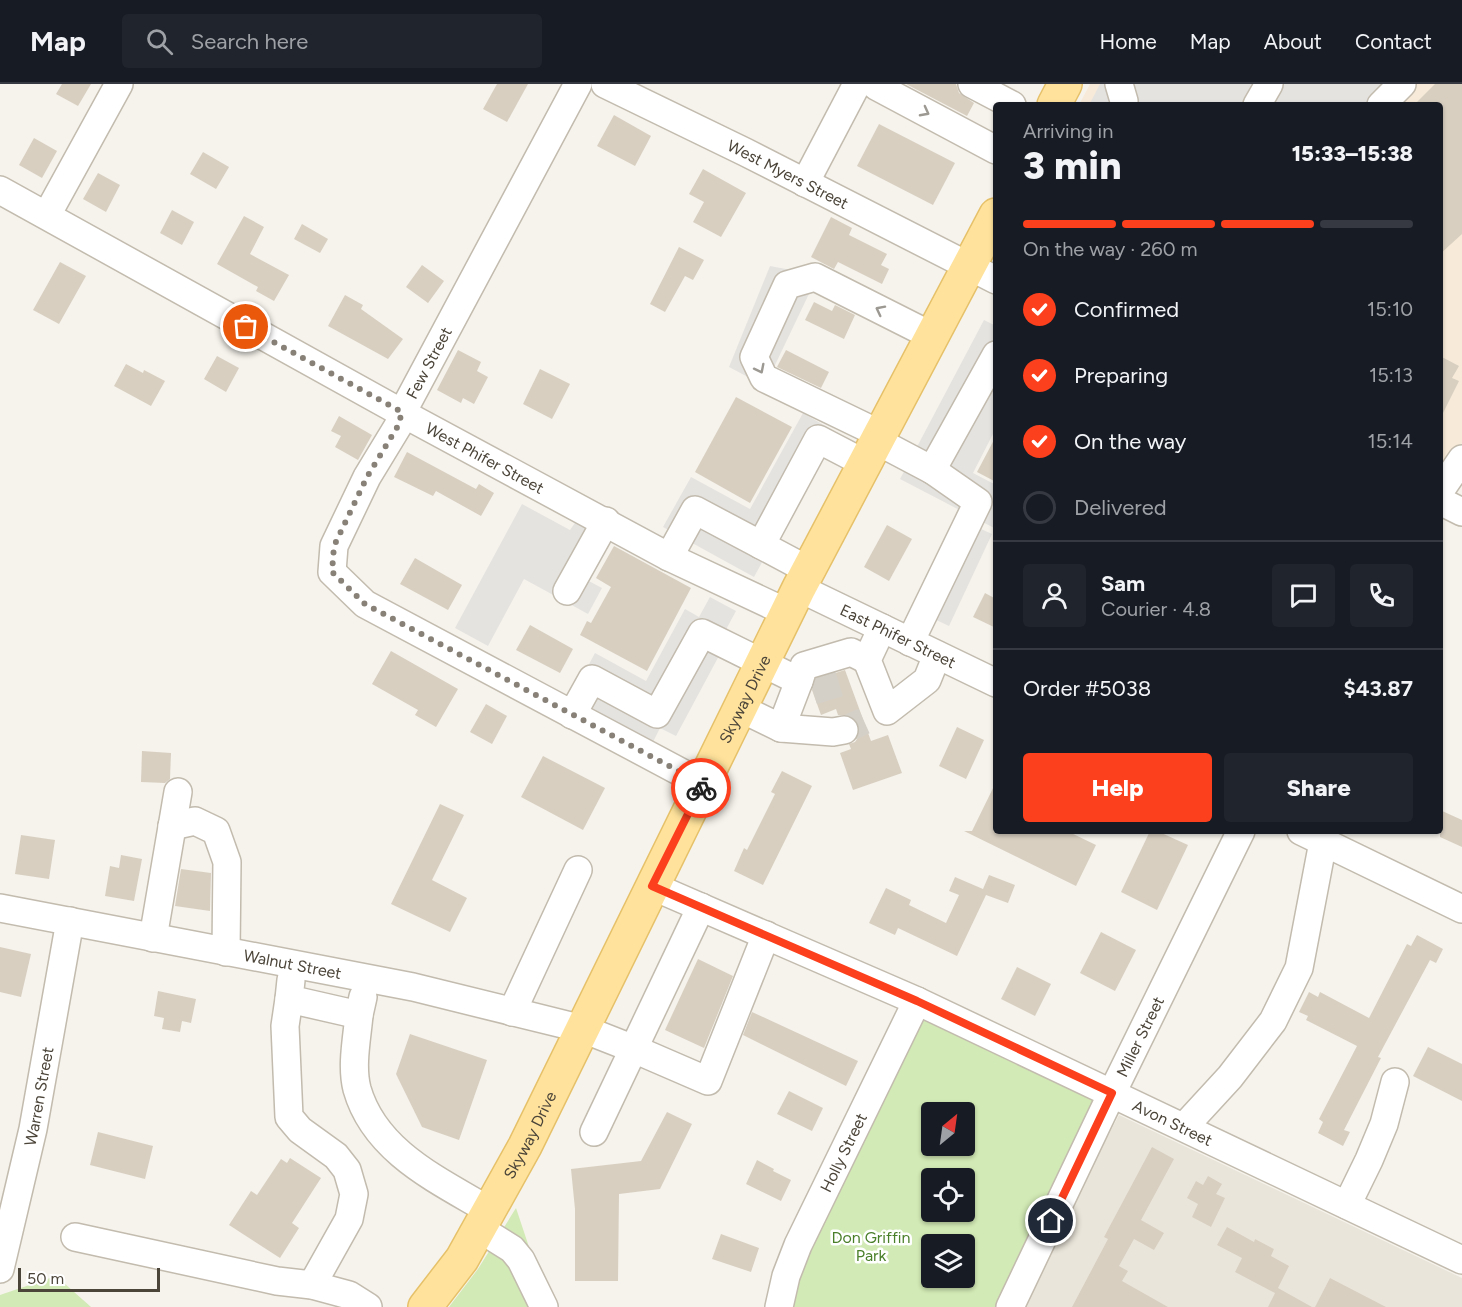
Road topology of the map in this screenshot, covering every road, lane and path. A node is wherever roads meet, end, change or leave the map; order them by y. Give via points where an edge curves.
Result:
1 (119, 84) edge
2 (578, 84) edge
3 (605, 84) edge
4 (972, 84) edge
5 (1065, 84) edge
6 (1269, 84) edge
7 (1402, 84) edge
8 (870, 85) edge
9 (1006, 102) edge
10 (1056, 102) edge
11 (1259, 102) edge
12 (1385, 102) edge
13 (993, 148) edge
14 (805, 183) junction
15 (0, 190) edge
16 (47, 215) junction
17 (993, 228) edge
18 (983, 273) edge
19 (932, 336) junction
20 (993, 361) edge
21 (402, 412) junction
22 (874, 446) junction
23 (1462, 459) edge
24 (932, 470) junction
25 (1443, 487) edge
26 (1443, 502) edge
27 (987, 508) edge
28 (1462, 512) edge
29 (606, 521) junction
30 (761, 545) junction
31 (669, 556) junction
32 (798, 590) junction
33 (567, 591) dead end
34 (882, 628) junction
35 (910, 642) junction
36 (937, 655) junction
37 (761, 663) junction
38 (862, 671) junction
39 (993, 682) edge
40 (801, 690) junction
41 (740, 708) junction
42 (580, 719) junction
43 (865, 721) junction
44 (781, 728) junction
45 (703, 784) junction
46 (178, 792) dead end
47 (172, 826) junction
48 (1240, 834) edge
49 (1312, 836) edge
50 (579, 870) dead end
51 (652, 886) junction
52 (701, 907) junction
53 (0, 908) edge
54 (1462, 909) edge
55 (70, 921) junction
56 (766, 935) junction
57 (153, 939) junction
58 (226, 952) junction
59 (293, 964) junction
60 (366, 978) junction
61 (289, 999) junction
62 (917, 1001) junction
63 (512, 1012) junction
64 (359, 1015) junction
65 (583, 1029) junction
66 (634, 1049) junction
67 (1395, 1082) dead end
68 (1112, 1093) junction
69 (1184, 1127) junction
70 (594, 1132) dead end
71 (1347, 1205) junction
72 (6, 1215) edge
73 (485, 1220) junction
74 (75, 1237) dead end
75 (1462, 1260) edge
76 (0, 1269) edge
77 (312, 1285) junction
78 (368, 1307) edge
79 (425, 1307) edge
80 (544, 1307) edge
81 (779, 1307) edge
82 (1010, 1307) edge

1 - 16 street
2 - 21 street, Few Street
3 - 14 street, West Myers Street
4 - 9 street
5 - 10 main road
6 - 11 street
7 - 12 street
8 -> 13 street
8 - 14 street
14 - 18 street, West Myers Street
15 - 16 street, West Phifer Street
16 - 21 street, West Phifer Street
17 - 18 main road, Skyway Drive
18 - 19 main road, Skyway Drive
19 - 22 main road, Skyway Drive
19 -> 22 street via 815,277 787,285 754,357 764,378
20 - 24 street
21 - 29 street, West Phifer Street
21 - 42 street, Few Street via 334,546 332,572 365,604
22 - 24 street
22 - 30 street via 818,439
22 - 32 main road, Skyway Drive
23 - 25 street
24 - 27 street
26 - 28 street
27 - 35 street
29 - 31 street, West Phifer Street
29 - 33 street
30 - 31 street via 695,510
30 - 32 street
31 - 32 street, West Phifer Street
32 - 34 street, East Phifer Street
32 - 37 main road, Skyway Drive
34 - 35 street, East Phifer Street
34 - 38 street
35 - 36 street, East Phifer Street
36 - 39 street, East Phifer Street
36 - 43 street via 927,680
37 - 40 street
37 - 41 main road, Skyway Drive
37 - 42 street via 702,633 657,714 592,679
38 - 40 street via 852,652 804,666
38 - 43 street
40 - 44 street
41 - 44 street
41 - 45 main road, Skyway Drive
42 - 45 street
43 - 44 street via 833,732
45 - 51 main road, Skyway Drive
46 - 47 street
47 - 57 street
47 - 58 street via 195,821 216,831 227,862
48 - 68 street, Miller Street
49 - 54 street
49 - 69 street via 1299,968 1273,1021 1230,1077
50 - 63 street
51 - 52 street, Avon Street
51 - 65 main road, Skyway Drive
52 - 56 street, Avon Street
52 - 66 street
53 - 55 street, Walnut Street
55 - 57 street, Walnut Street
55 - 72 street, Warren Street via 33,1128
56 - 62 street, Avon Street
56 - 66 street, Walnut Street via 708,1081
57 - 58 street, Walnut Street
58 - 59 street, Walnut Street
59 - 60 street, Walnut Street
59 - 61 street
60 - 63 street, Walnut Street
60 - 64 street
61 - 64 street
61 - 77 street via 285,1026 289,1117 336,1156 347,1170 354,1194 349,1219
62 - 68 street, Avon Street
62 - 81 street, Holly Street via 798,1245
63 - 65 street, Walnut Street
64 - 73 street via 357,1088 368,1114 385,1140
65 - 66 street, Walnut Street
65 - 73 main road, Skyway Drive
66 - 70 street
67 - 71 street via 1384,1125
68 - 69 street, Avon Street
68 - 82 street, Miller Street
69 - 71 street, Avon Street
71 - 75 street, Avon Street
72 - 76 street, Warren Street
73 - 79 main road, Skyway Drive via 462,1259
73 - 80 street via 521,1260
74 - 77 street via 277,1281
77 - 78 street via 350,1295

